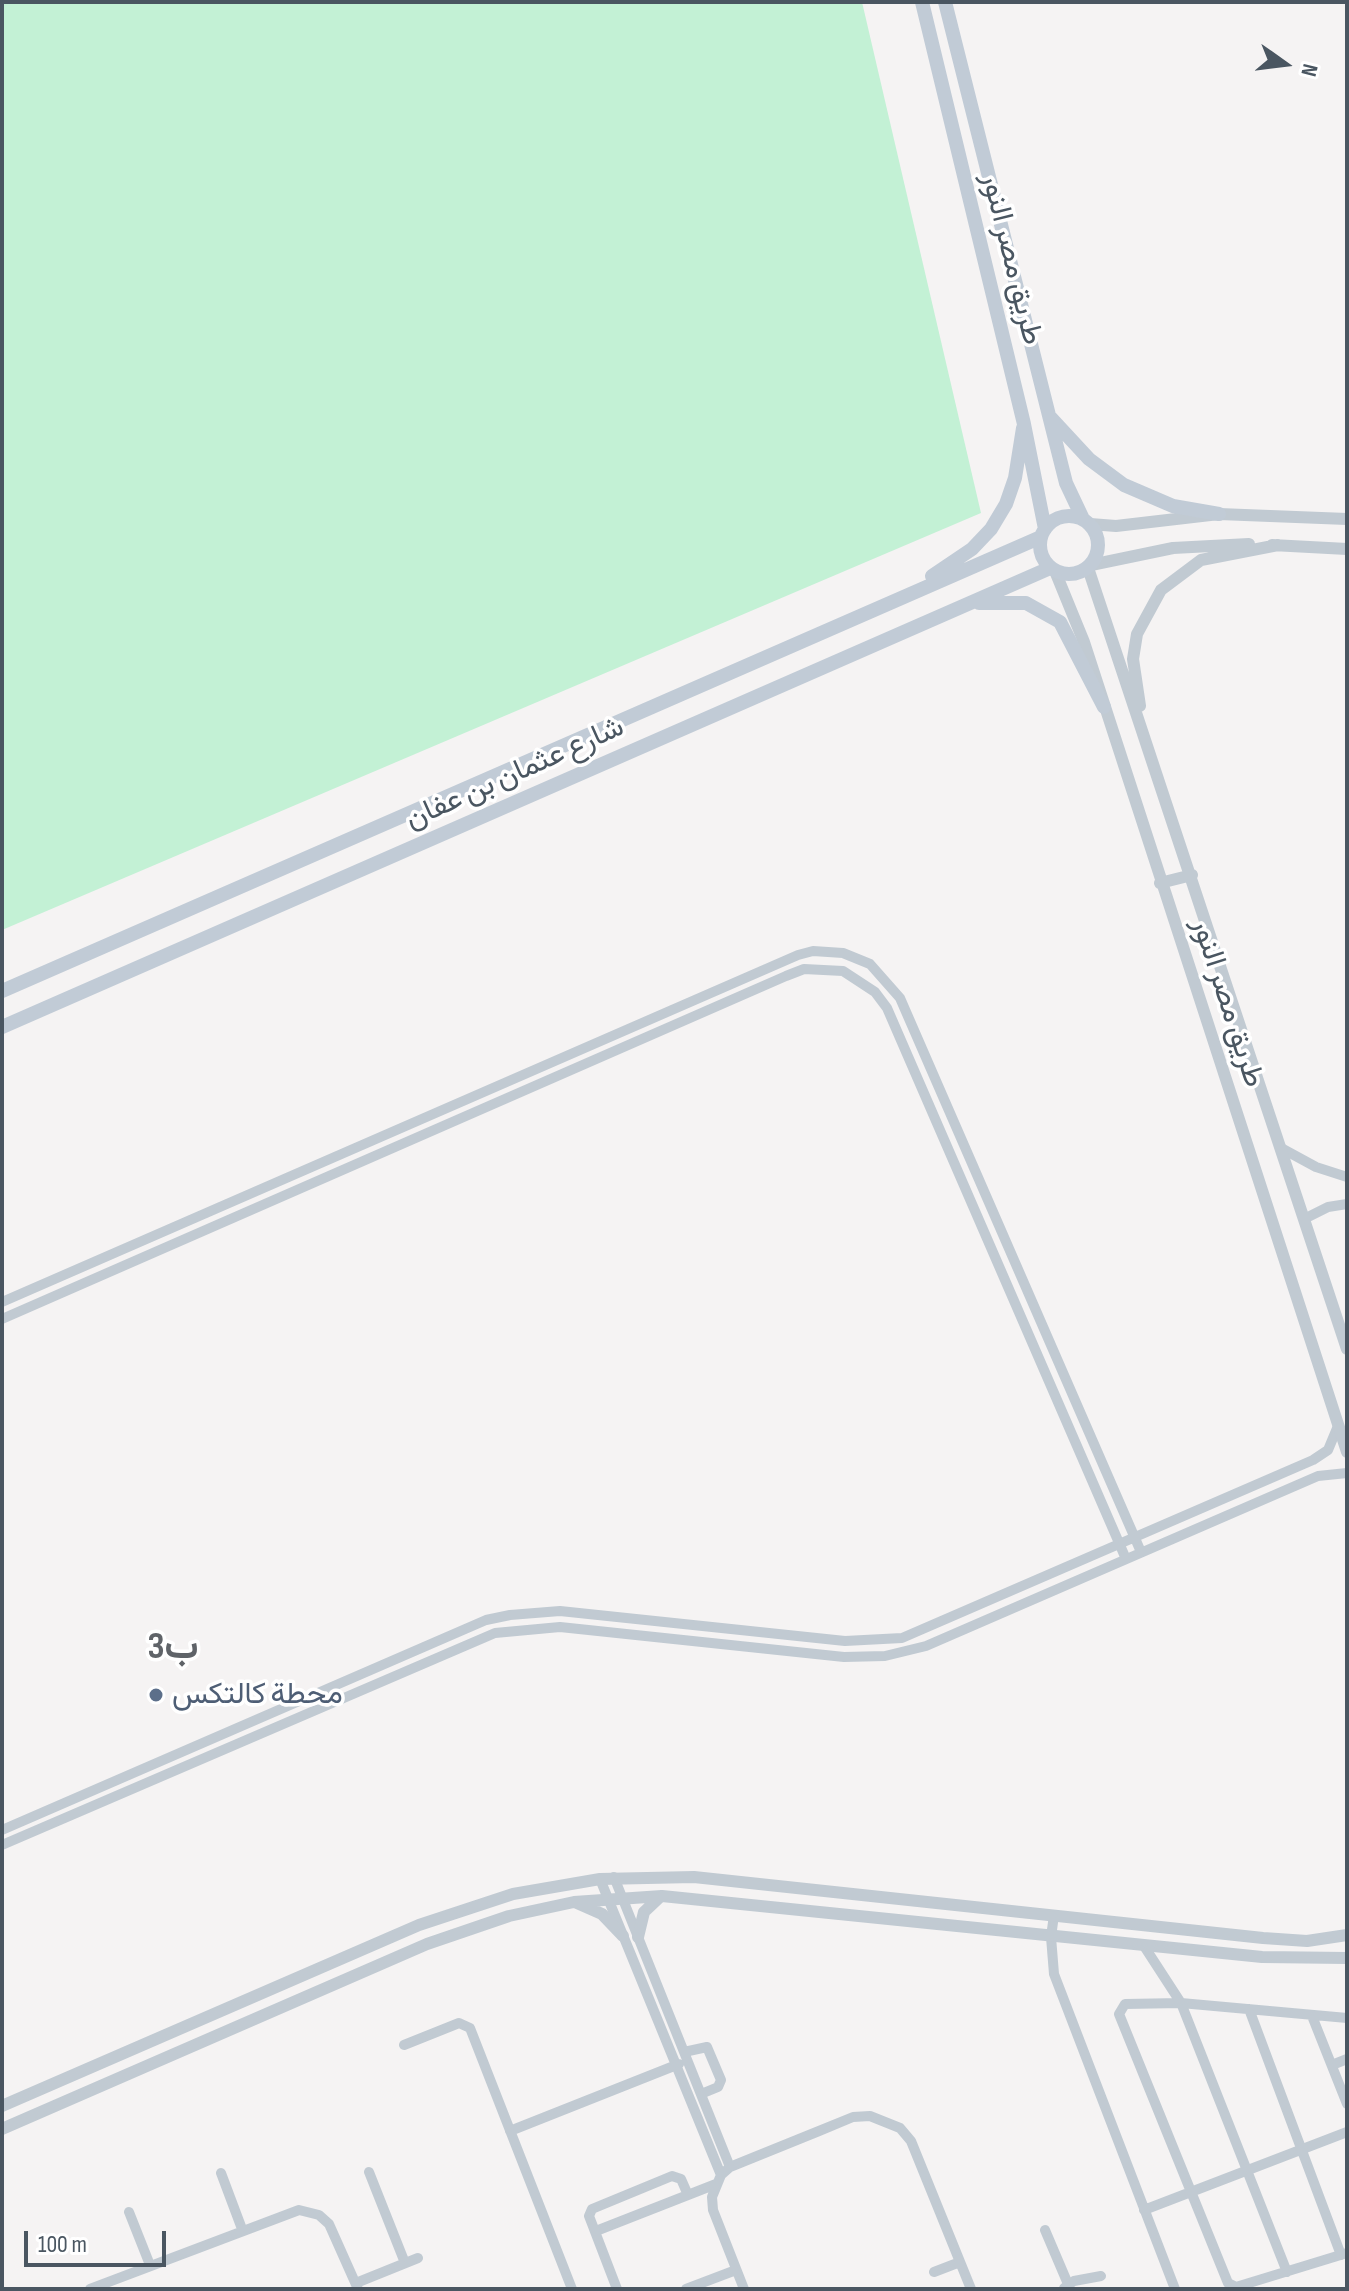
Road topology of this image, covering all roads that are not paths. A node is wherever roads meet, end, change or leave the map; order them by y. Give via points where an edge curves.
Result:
1 (922, 2) edge
2 (945, 2) edge
3 (1051, 417) junction
4 (1024, 424) junction
5 (1219, 514) junction
6 (1347, 519) edge
7 (1086, 522) junction
8 (1043, 533) junction
9 (1278, 545) junction
10 (1347, 549) edge
11 (1089, 567) junction
12 (1052, 570) junction
13 (904, 596) junction
14 (966, 604) junction
15 (1104, 707) junction
16 (1142, 737) junction
17 (1192, 875) junction
18 (1160, 883) junction
19 (2, 991) edge
20 (2, 1027) edge
21 (1281, 1148) junction
22 (1347, 1177) edge
23 (1347, 1204) edge
24 (1304, 1219) junction
25 (2, 1302) edge
26 (2, 1319) edge
27 (1347, 1349) edge
28 (1338, 1426) junction
29 (1347, 1452) edge
30 (1347, 1473) edge
31 (1135, 1538) junction
32 (1119, 1545) junction
33 (1141, 1552) junction
34 (1126, 1559) junction
35 (2, 1830) edge
36 (2, 1845) edge
37 (614, 1877) junction
38 (600, 1879) junction
39 (662, 1896) junction
40 (622, 1897) junction
41 (608, 1898) junction
42 (574, 1902) junction
43 (1054, 1915) junction
44 (1347, 1935) edge
45 (623, 1936) junction
46 (638, 1937) junction
47 (1051, 1937) junction
48 (1144, 1946) junction
49 (1347, 1958) edge
50 (1181, 2003) junction
51 (1249, 2009) junction
52 (1312, 2016) junction
53 (1347, 2018) edge
54 (404, 2045) dead end
55 (686, 2056) junction
56 (1347, 2059) edge
57 (676, 2065) junction
58 (1332, 2065) junction
59 (701, 2094) junction
60 (1347, 2101) edge
61 (2, 2106) edge
62 (2, 2129) edge
63 (510, 2131) junction
64 (1347, 2132) edge
65 (1301, 2149) junction
66 (730, 2167) junction
67 (1248, 2170) junction
68 (369, 2172) dead end
69 (221, 2173) dead end
70 (718, 2180) junction
71 (1192, 2191) junction
72 (688, 2195) junction
73 (1144, 2210) junction
74 (129, 2212) dead end
75 (242, 2229) junction
76 (1045, 2230) dead end
77 (596, 2231) junction
78 (1344, 2254) edge
79 (418, 2258) dead end
80 (960, 2262) junction
81 (405, 2263) junction
82 (150, 2265) junction
83 (736, 2270) junction
84 (934, 2272) dead end
85 (1287, 2272) junction
86 (1101, 2276) dead end
87 (357, 2286) edge
88 (1066, 2287) edge
89 (90, 2289) edge
90 (572, 2289) edge
91 (617, 2289) edge
92 (686, 2289) edge
93 (744, 2289) edge
94 (971, 2289) edge
95 (1175, 2289) edge

1 - 4 main road, طريق مصر النور
2 - 3 main road, طريق مصر النور
3 - 5 main road via 1089,459 1124,485 1173,506
3 - 7 main road, طريق مصر النور via 1066,483
4 - 8 main road, طريق مصر النور
4 - 13 main road via 1015,478 991,529 972,549
5 - 6 street
5 - 7 street via 1116,526
7 - 8 main road via 1066,516
7 - 11 main road via 1095,532 1098,549
8 - 12 main road via 1041,553
8 - 13 main road, شارع عثمان بن عفان
9 - 10 street
9 - 11 street via 1173,548
9 - 16 street via 1201,560 1161,590 1137,634 1133,659
11 - 12 main road via 1075,574
11 - 16 street, طريق مصر النور
12 - 14 main road, شارع عثمان بن عفان
12 - 15 street, طريق مصر النور via 1084,642
13 - 19 main road, شارع عثمان بن عفان
14 - 15 main road via 1013,602 1050,614 1068,632
14 - 20 main road, شارع عثمان بن عفان
15 - 18 street, طريق مصر النور
16 - 17 street, طريق مصر النور
17 - 18 street
17 - 21 street, طريق مصر النور
18 - 28 street, طريق مصر النور
21 - 22 street
21 - 24 street, طريق مصر النور
23 - 24 street
24 - 27 street, طريق مصر النور
25 - 31 street via 780,962 813,951 843,953 870,964 900,998
26 - 32 street via 786,976 804,969 843,971 875,992 887,1008
28 - 29 street, طريق مصر النور
28 - 31 street via 1328,1450 1313,1460
30 - 33 street via 1318,1476
31 - 32 street
31 - 33 street
32 - 34 street
32 - 35 street via 920,1632 883,1641 560,1611 486,1620
33 - 34 street
34 - 36 street via 926,1646 885,1656 844,1657 560,1627 495,1633
37 - 38 street
37 - 40 street
37 - 43 street via 694,1877
38 - 41 street
38 - 61 street via 513,1894 419,1925
39 - 40 street
39 - 46 street via 644,1912
39 - 47 street
40 - 41 street
40 - 46 street
41 - 42 street
41 - 45 street
42 - 45 street via 602,1914
42 - 62 street via 509,1916 427,1944
43 - 44 street via 1263,1938 1307,1941
43 - 47 street
45 - 57 street
46 - 55 street
47 - 48 street
47 - 73 street via 1054,1974
48 - 49 street via 1262,1957
48 - 50 street
50 - 51 street
50 - 67 street
50 - 71 street via 1125,2004 1119,2014
51 - 52 street
51 - 65 street
52 - 53 street
52 - 58 street
54 - 63 street via 459,2023 466,2025
55 - 57 street
55 - 59 street
55 - 59 street via 707,2047 721,2080 718,2087
56 - 58 street
57 - 63 street
57 - 70 street
58 - 60 street
59 - 66 street
63 - 90 street
64 - 65 street
65 - 67 street
65 - 78 street
66 - 70 street
66 - 80 street via 853,2117 886,2119 911,2141
67 - 71 street
67 - 85 street
68 - 81 street
69 - 75 street
70 - 72 street
70 - 83 street via 713,2210
71 - 73 street
71 - 85 street via 1228,2283 1236,2287
72 - 77 street
72 - 77 street via 676,2176 640,2189 592,2209 589,2216
73 - 95 street
74 - 82 street
75 - 82 street
75 - 87 street via 286,2212 319,2215 336,2235
76 - 88 street
77 - 91 street
78 - 85 street
79 - 81 street
80 - 84 street
80 - 94 street
81 - 87 street
82 - 89 street
83 - 92 street
83 - 93 street
86 - 88 street

